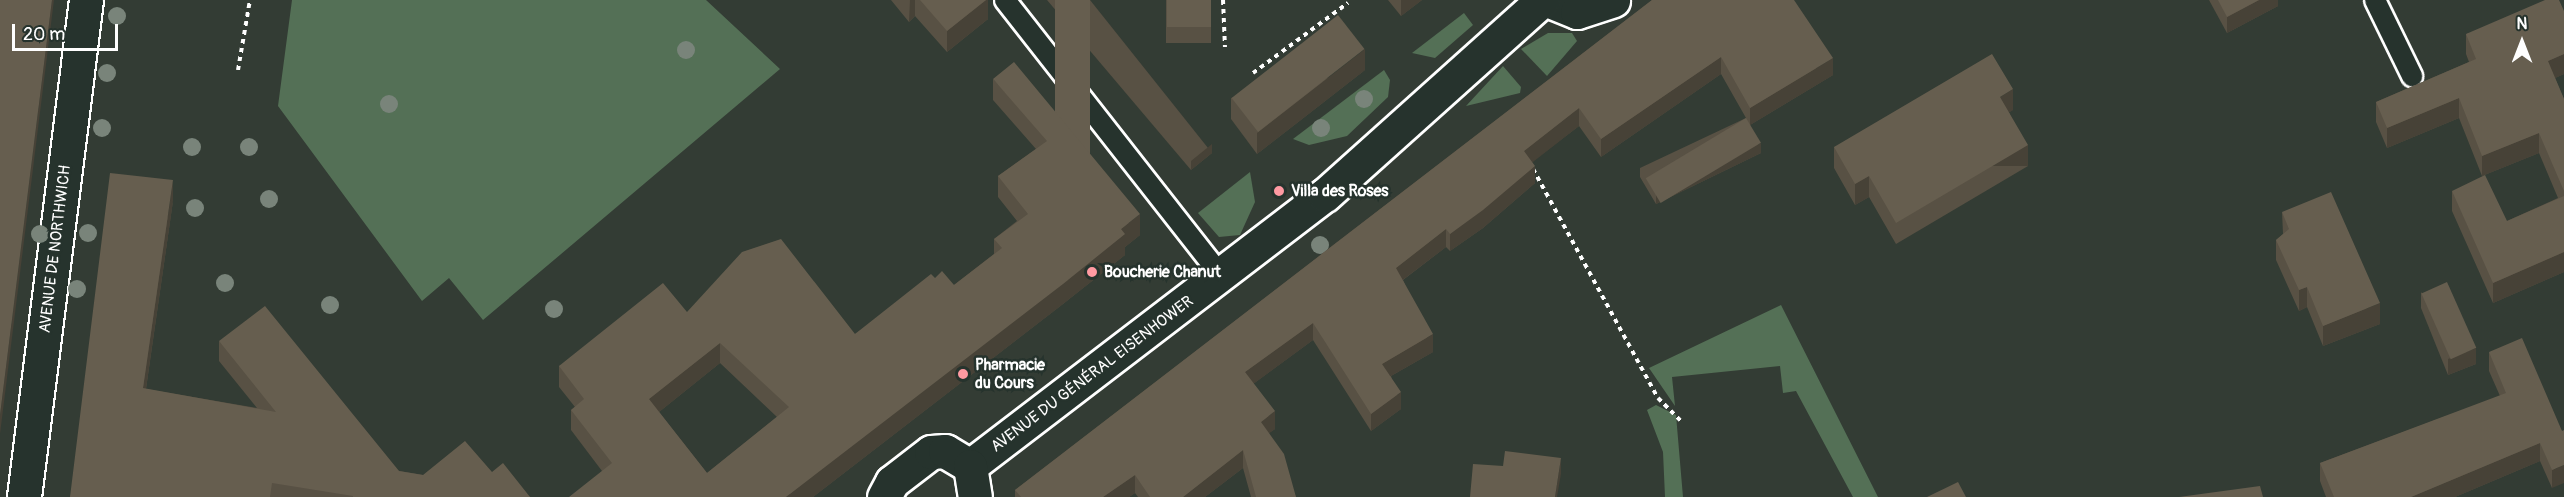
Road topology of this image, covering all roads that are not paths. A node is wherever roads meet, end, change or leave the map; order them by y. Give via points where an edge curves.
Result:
1 (86, 0) edge
2 (1005, 0) edge
3 (1542, 0) edge
4 (1547, 0) edge
5 (1613, 0) edge
6 (2375, 0) edge
7 (2412, 76) dead end
8 (1221, 275) junction
9 (972, 482) edge
10 (24, 497) edge
11 (884, 497) edge

1 - 10 main road, AVENUE DE NORTHWICH
2 - 8 lane
3 - 8 main road, AVENUE DU GÉNÉRAL EISENHOWER via 1325,195
4 - 5 main road via 1577,12
6 - 7 lane
8 - 9 main road, AVENUE DU GÉNÉRAL EISENHOWER
9 - 11 main road, AVENUE DU GÉNÉRAL EISENHOWER via 959,455 931,452 892,482

